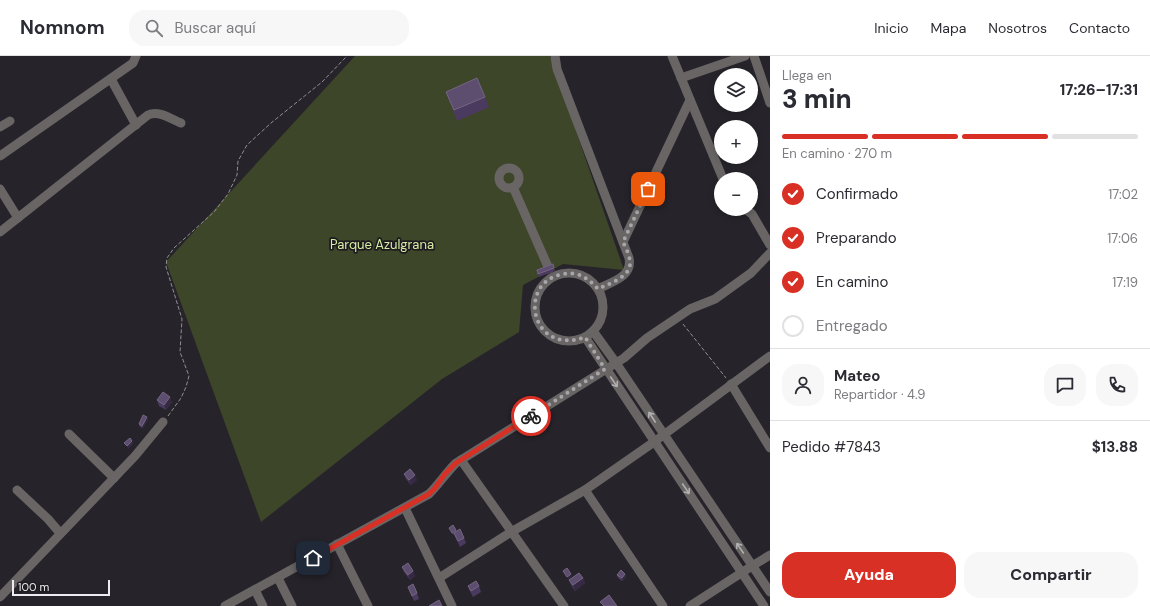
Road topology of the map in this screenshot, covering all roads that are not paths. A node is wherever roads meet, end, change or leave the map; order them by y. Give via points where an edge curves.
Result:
1 (136, 56) edge
2 (555, 56) edge
3 (672, 56) edge
4 (744, 56) edge
5 (754, 56) edge
6 (680, 78) junction
7 (111, 79) junction
8 (690, 100) junction
9 (770, 103) edge
10 (10, 121) dead end
11 (181, 123) dead end
12 (136, 125) junction
13 (0, 127) edge
14 (0, 156) edge
15 (720, 172) edge
16 (513, 187) dead end
17 (0, 189) edge
18 (753, 216) edge
19 (18, 218) junction
20 (0, 232) edge
21 (623, 242) junction
22 (770, 245) edge
23 (770, 253) edge
24 (551, 273) junction
25 (598, 289) junction
26 (593, 331) junction
27 (585, 337) junction
28 (770, 356) edge
29 (616, 363) junction
30 (605, 369) junction
31 (731, 384) junction
32 (163, 422) road end
33 (69, 434) dead end
34 (663, 434) junction
35 (654, 442) junction
36 (770, 448) edge
37 (461, 460) junction
38 (114, 478) junction
39 (17, 490) dead end
40 (585, 490) junction
41 (405, 508) junction
42 (511, 532) junction
43 (60, 533) junction
44 (337, 544) junction
45 (770, 556) edge
46 (752, 566) junction
47 (742, 573) junction
48 (278, 578) junction
49 (439, 578) junction
50 (0, 584) edge
51 (255, 590) junction
52 (770, 592) edge
53 (3, 594) edge
54 (225, 606) edge
55 (263, 606) edge
56 (292, 606) edge
57 (368, 606) edge
58 (452, 606) edge
59 (564, 606) edge
60 (663, 606) edge
61 (690, 606) edge
62 (764, 606) edge

1 - 7 street via 133,63
2 - 21 street via 557,69
3 - 6 street
4 - 6 street
5 - 9 street
6 - 8 street
7 - 12 street
7 - 14 street
8 - 15 street
8 - 21 street
10 - 13 street
11 - 12 street via 153,112
12 - 19 street
16 - 24 street
17 - 19 street
18 - 22 street
19 - 20 street
21 - 25 street via 631,264 628,272
23 - 29 street via 751,273 715,299 690,309
24 - 25 street via 580,275 590,280
24 - 27 street via 538,292 535,302 538,323 545,332 559,340 575,341
25 - 26 street via 603,311
26 - 27 street
26 - 29 street
27 - 30 street
28 - 31 street
29 - 30 street
34 -> 29 street
30 -> 35 street
30 - 37 street
31 - 34 street
31 - 36 street
32 - 38 street
33 - 38 street
34 - 35 street
46 -> 34 street
35 - 40 street
35 -> 47 street
37 - 41 street via 445,474 429,494
37 - 42 street
38 - 43 street
39 - 43 street
40 - 42 street
40 - 60 street
41 - 44 street
41 - 49 street
42 - 49 street
42 - 59 street
43 - 53 street
44 - 48 street
44 - 57 street
45 - 46 street
46 - 47 street
46 - 52 street
47 - 61 street
47 - 62 street
48 - 51 street
48 - 56 street
49 - 58 street
50 - 53 street
51 - 54 street
51 - 55 street

